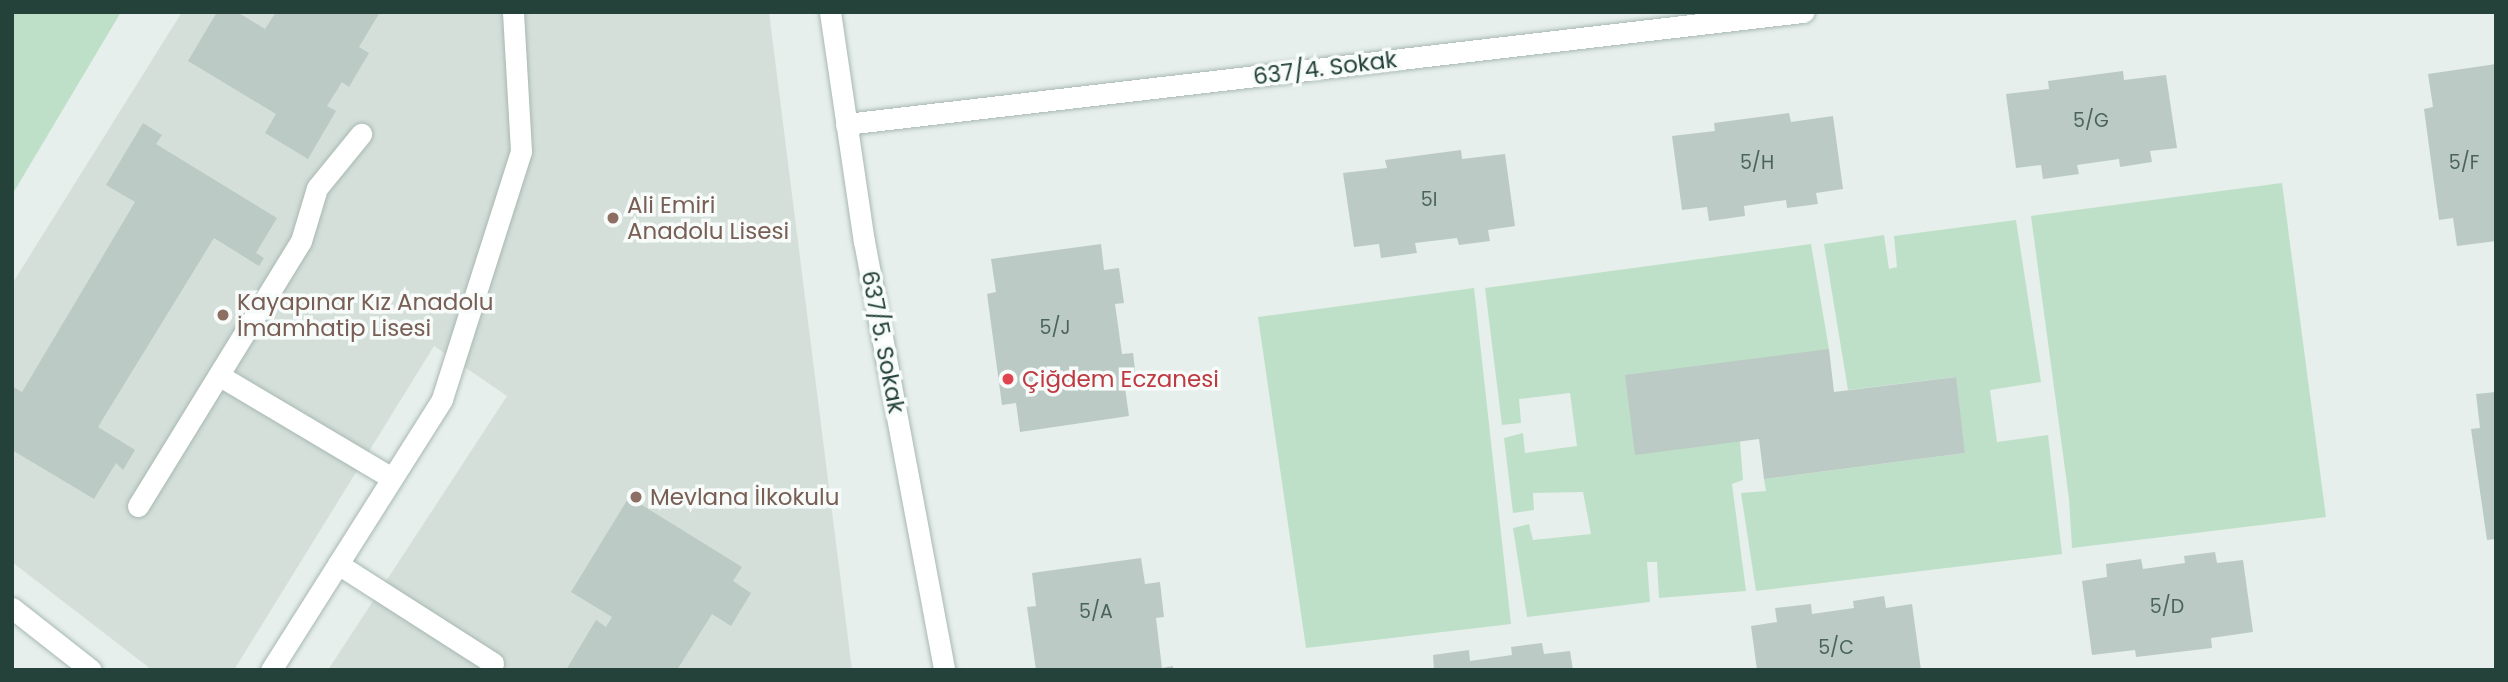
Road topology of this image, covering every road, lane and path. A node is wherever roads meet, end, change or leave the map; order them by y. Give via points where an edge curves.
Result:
1 (513, 12) edge
2 (830, 12) edge
3 (1803, 12) edge
4 (846, 124) junction
5 (361, 134) dead end
6 (220, 376) junction
7 (392, 478) junction
8 (138, 506) dead end
9 (338, 564) junction
10 (12, 608) edge
11 (492, 663) dead end
12 (91, 670) edge
13 (271, 670) edge
14 (944, 670) edge

1 - 7 street via 521,151 442,399
2 - 4 street, 637/5. Sokak
3 - 4 street, 637/4. Sokak
4 - 14 street, 637/5. Sokak
5 - 6 street via 317,188 301,241
6 - 7 street
6 - 8 street
7 - 9 street
9 - 11 street
9 - 13 street
10 - 12 street

